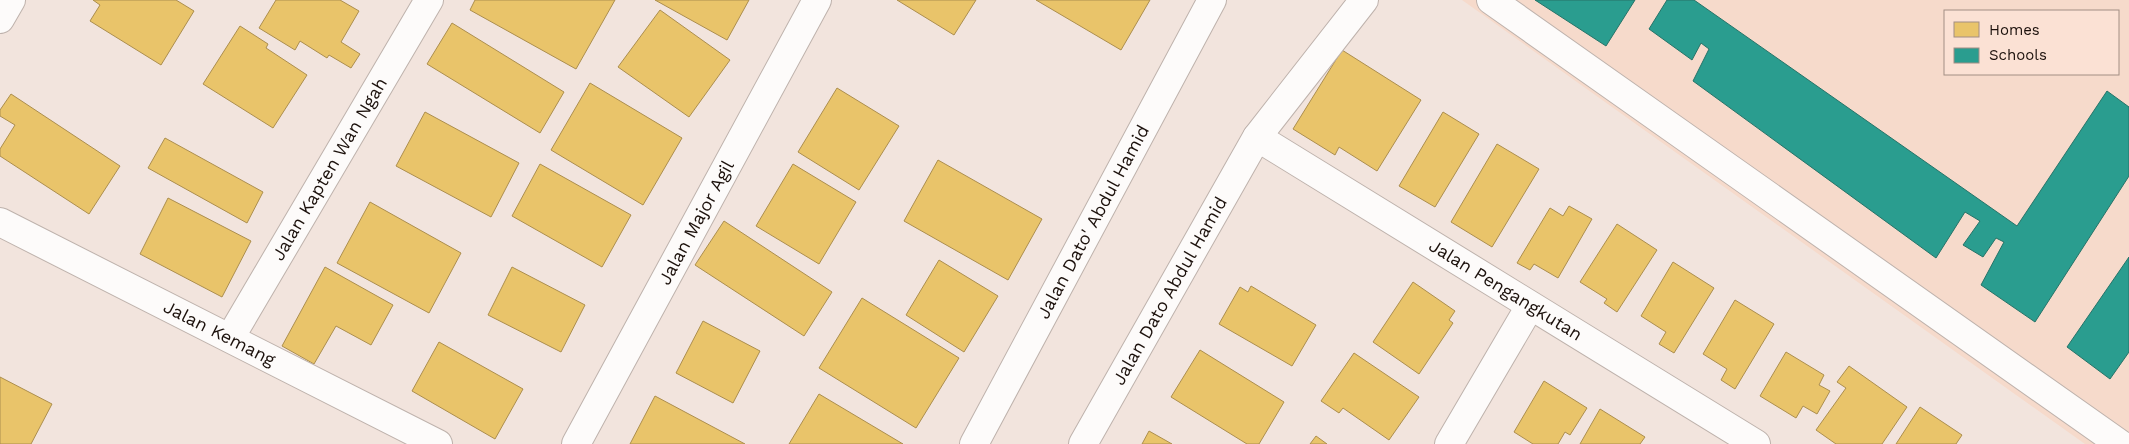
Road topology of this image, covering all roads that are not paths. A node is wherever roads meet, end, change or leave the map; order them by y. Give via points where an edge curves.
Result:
1 (11, 0) edge
2 (429, 0) edge
3 (817, 0) edge
4 (1212, 0) edge
5 (1364, 0) edge
6 (1491, 0) edge
7 (0, 19) edge
8 (1257, 137) junction
9 (0, 222) edge
10 (1530, 306) junction
11 (230, 338) junction
12 (438, 444) edge
13 (576, 444) edge
14 (974, 444) edge
15 (1083, 444) edge
16 (1449, 444) edge
17 (1756, 444) edge
18 (2120, 444) edge

1 - 7 street
2 - 11 street, Jalan Kapten Wan Ngah
3 - 13 street, Jalan Major Agil
4 - 14 street, Jalan Dato' Abdul Hamid
5 - 8 street, Jalan Dato Abdul Hamid
6 - 18 street
8 - 10 street, Jalan Pengangkutan
8 - 15 street, Jalan Dato Abdul Hamid
9 - 11 street, Jalan Kemang
10 - 16 street
10 - 17 street, Jalan Pengangkutan
11 - 12 street, Jalan Kemang

